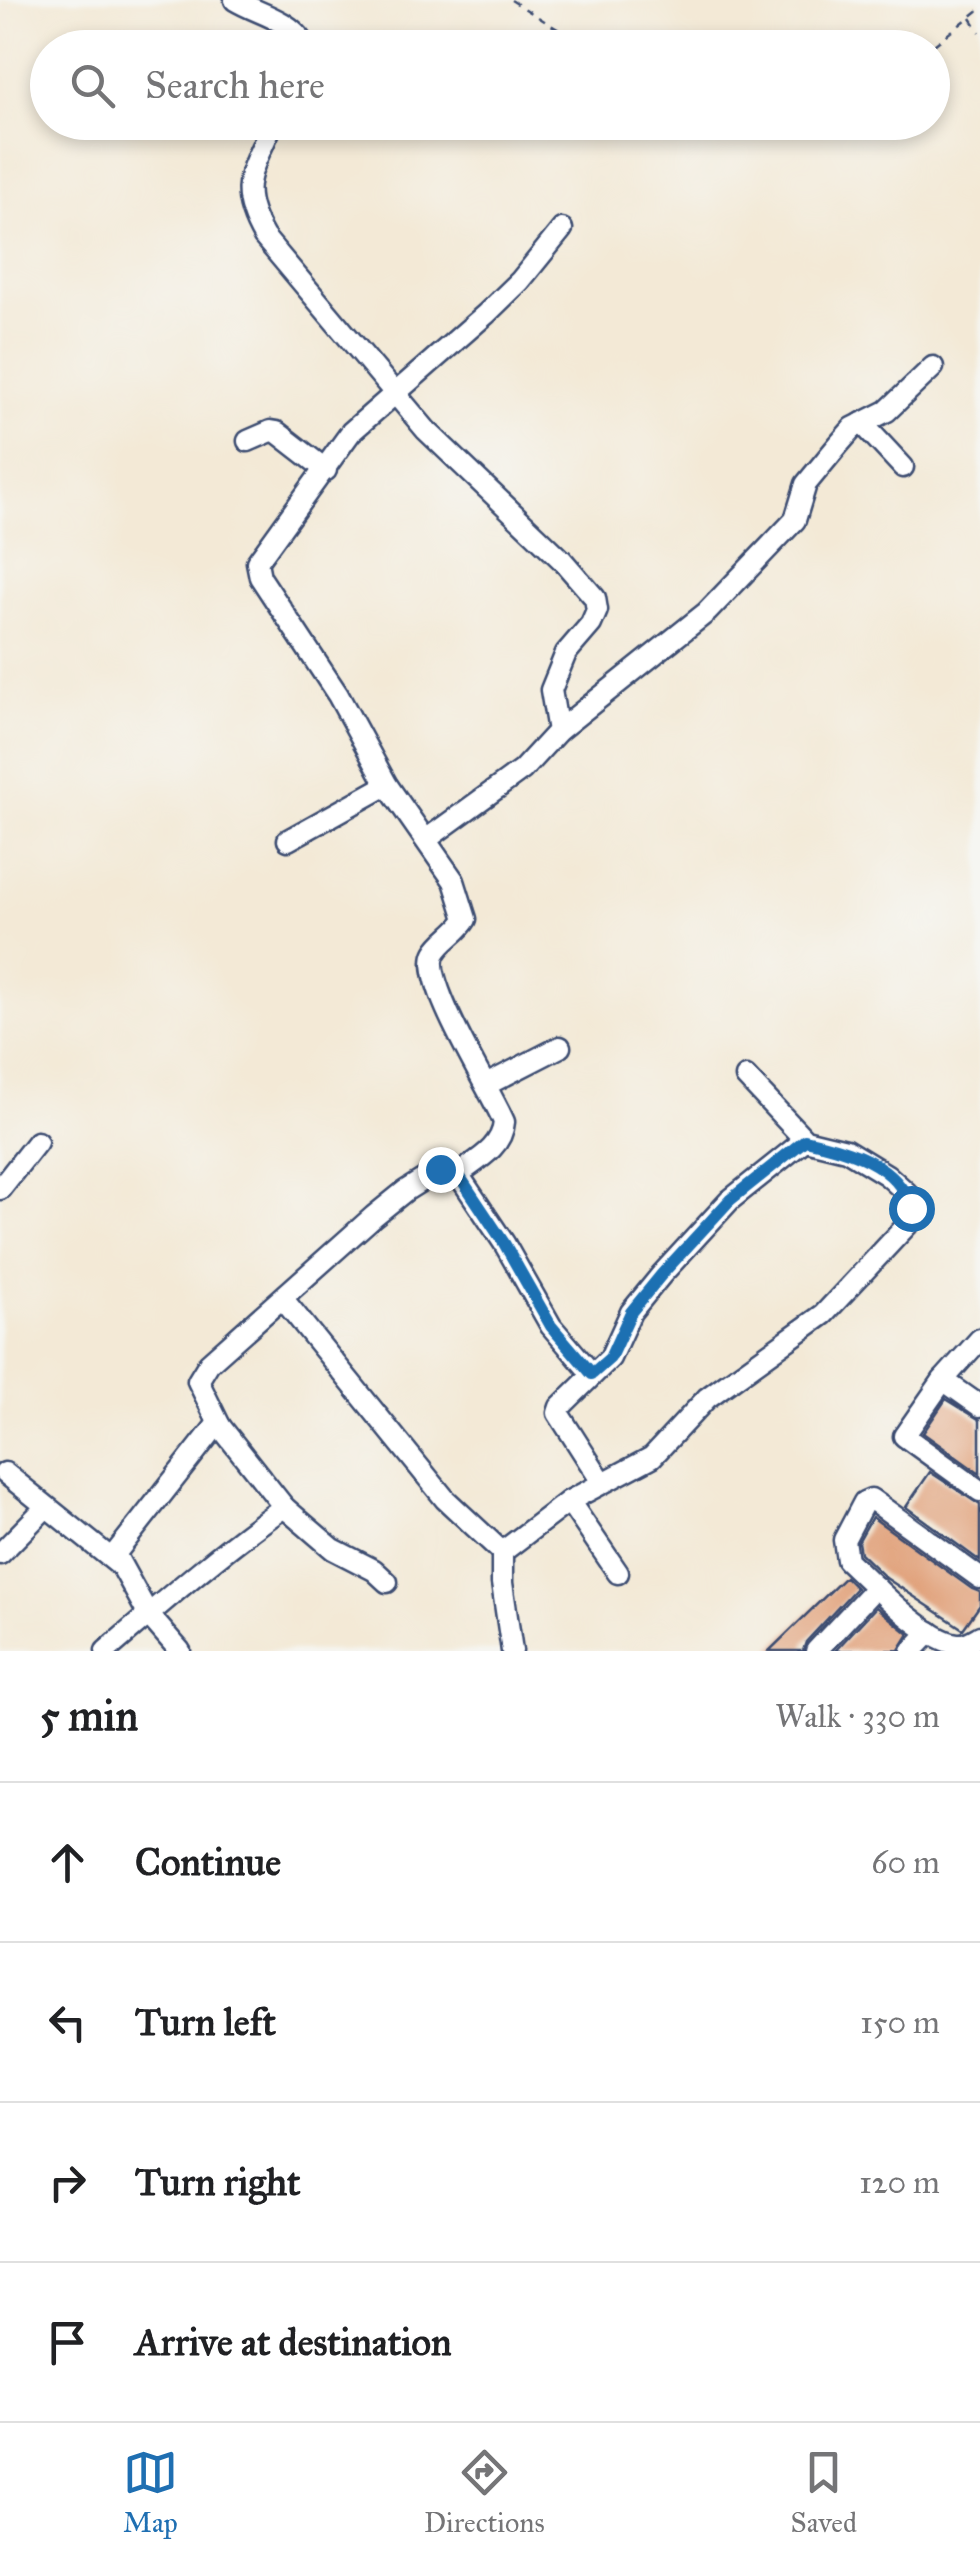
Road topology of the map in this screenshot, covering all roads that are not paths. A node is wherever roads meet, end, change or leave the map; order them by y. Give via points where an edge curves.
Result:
1 (236, 0) edge
2 (293, 30) edge
3 (265, 140) edge
4 (562, 229) dead end
5 (933, 367) dead end
6 (395, 394) junction
7 (862, 424) junction
8 (248, 441) dead end
9 (903, 468) dead end
10 (326, 470) junction
11 (558, 732) junction
12 (388, 786) junction
13 (427, 839) junction
14 (288, 840) dead end
15 (560, 1047) dead end
16 (746, 1076) dead end
17 (486, 1085) junction
18 (805, 1140) junction
19 (37, 1142) dead end
20 (458, 1174) junction
21 (0, 1190) edge
22 (283, 1299) junction
23 (980, 1340) edge
24 (592, 1374) junction
25 (943, 1380) junction
26 (980, 1406) edge
27 (220, 1426) junction
28 (5, 1473) dead end
29 (602, 1482) junction
30 (980, 1491) edge
31 (569, 1500) junction
32 (284, 1507) junction
33 (45, 1508) junction
34 (502, 1552) junction
35 (0, 1554) edge
36 (118, 1564) junction
37 (618, 1574) dead end
38 (980, 1578) edge
39 (387, 1582) dead end
40 (876, 1587) junction
41 (148, 1614) junction
42 (930, 1632) junction
43 (980, 1636) edge
44 (106, 1651) edge
45 (180, 1651) edge
46 (512, 1651) edge
47 (816, 1651) edge
48 (912, 1651) edge

1 - 2 street
3 - 6 street via 248,180 250,212
4 - 6 street via 498,303
5 - 7 street via 887,411
6 - 10 street via 351,432
6 - 11 street via 595,598 590,624 566,654 551,690
7 - 9 street
7 - 11 street via 806,484 795,520 770,549 707,612
8 - 10 street via 277,432
10 - 12 street via 256,569
11 - 13 street via 522,770
12 - 13 street
12 - 14 street
13 - 17 street via 454,881 466,918 435,952 432,965 456,1035
15 - 17 street
16 - 18 street
17 - 20 street via 503,1134
18 - 24 street via 730,1200 662,1274 631,1312 610,1358
18 - 29 street via 846,1150 879,1168 906,1193 910,1222 824,1314 707,1398 652,1457
19 - 21 street
20 - 22 street via 440,1169 405,1191
20 - 24 street via 551,1326
22 - 27 street via 201,1374 198,1381
22 - 34 street via 445,1500
23 - 25 street
24 - 29 street via 558,1413
25 - 26 street
25 - 30 street via 904,1436
27 - 32 street
27 - 36 street via 116,1552
28 - 33 street
29 - 31 street
31 - 34 street
31 - 37 street
32 - 39 street via 333,1549
32 - 41 street
33 - 35 street
33 - 36 street
34 - 46 street
36 - 41 street
38 - 40 street via 871,1499 844,1550
40 - 42 street
40 - 47 street
41 - 44 street
41 - 45 street
42 - 43 street via 955,1644
42 - 48 street

